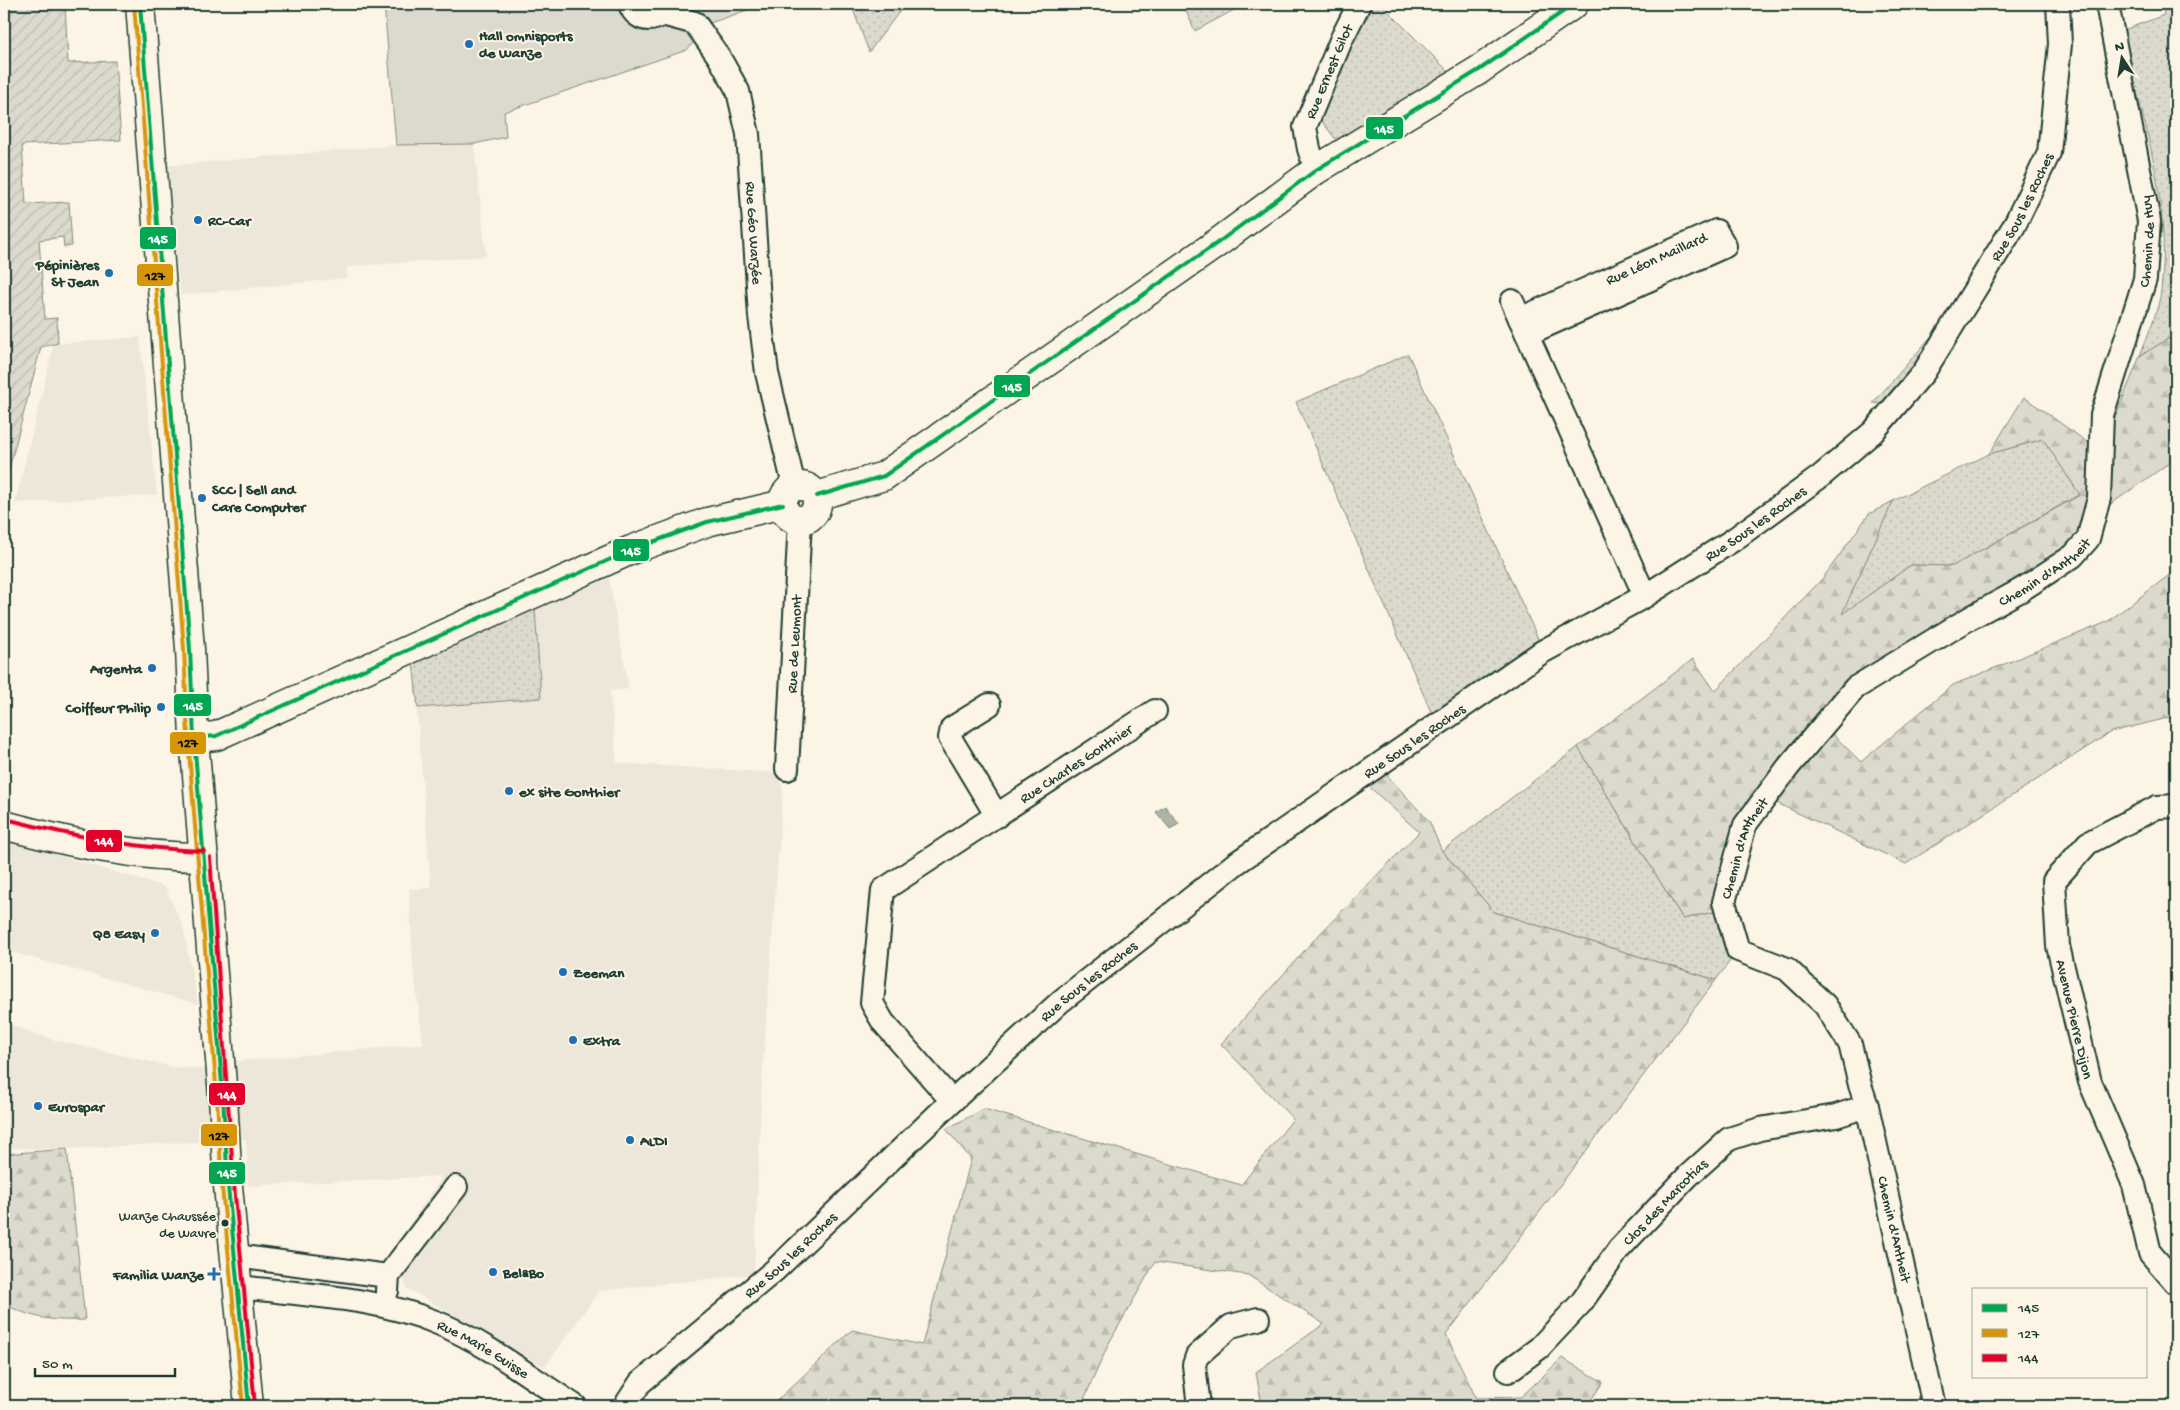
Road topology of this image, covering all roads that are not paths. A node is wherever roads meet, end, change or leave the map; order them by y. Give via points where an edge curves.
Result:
1 (140, 4) edge
2 (630, 4) edge
3 (1359, 4) edge
4 (1574, 4) edge
5 (2058, 4) edge
6 (2107, 4) edge
7 (665, 9) edge
8 (1316, 170) junction
9 (1520, 318) junction
10 (2100, 474) joint
11 (798, 502) junction
12 (1645, 596) junction
13 (989, 705) dead end
14 (1155, 711) dead end
15 (194, 738) junction
16 (788, 769) dead end
17 (2176, 806) edge
18 (997, 816) junction
19 (4, 825) edge
20 (204, 858) junction
21 (952, 1102) junction
22 (1867, 1106) junction
23 (456, 1187) dead end
24 (236, 1256) junction
25 (388, 1276) junction
26 (2176, 1283) edge
27 (239, 1287) junction
28 (385, 1305) junction
29 (1258, 1319) dead end
30 (1508, 1371) dead end
31 (249, 1406) edge
32 (575, 1406) edge
33 (625, 1406) edge
34 (1199, 1406) edge
35 (1934, 1406) edge

1 - 15 main road
2 - 7 street via 634,13 644,19 657,18
3 - 8 street, Rue Ernest Gilot via 1305,127
4 - 8 main road via 1479,70
5 - 12 street, Rue Sous les Roches via 2060,44 2049,153 2014,226 1924,372 1873,432 1821,476 1733,540
6 - 10 street, Chemin de Huy via 2149,221 2145,279 2102,415
7 - 11 street, Rue Géo Warzée via 695,23 738,92 748,134 767,373
8 - 11 main road via 884,476
9 - 9 street, Rue Léon Maillard via 1725,246 1716,231
9 - 12 street
10 - 22 street, Chemin d'Antheit via 2099,498 2088,539 2073,556 1856,688 1789,766 1745,825 1724,902 1738,950 1787,969 1825,1005 1850,1044
11 - 15 main road via 707,522 630,550 216,736
11 - 16 street, Rue de Leumont
12 - 21 street, Rue Sous les Roches via 1542,652 1235,864 1061,1001
13 - 18 street via 952,728 950,738
14 - 18 street, Rue Charles Gonthier
15 - 20 main road
17 - 26 street, Avenue Pierre Dijon via 2157,807 2088,843 2054,880 2058,946 2090,1082 2134,1185 2150,1253
18 - 21 street, Rue Charles Gonthier via 883,890 872,1003 882,1022
19 - 20 main road via 46,837 120,851
20 - 24 main road
21 - 33 street, Rue Sous les Roches via 775,1270 640,1383
22 - 30 street, Clos des Marcotias via 1836,1116 1729,1139 1688,1176 1619,1250 1581,1303 1539,1348
22 - 35 street, Chemin d'Antheit
23 - 25 street
24 - 25 street
24 - 27 main road
25 - 28 street
27 - 28 street, Rue Marie Guisse
27 - 31 main road
28 - 32 street, Rue Marie Guisse via 438,1323 470,1339
29 - 34 street via 1231,1326 1197,1356 1194,1365

